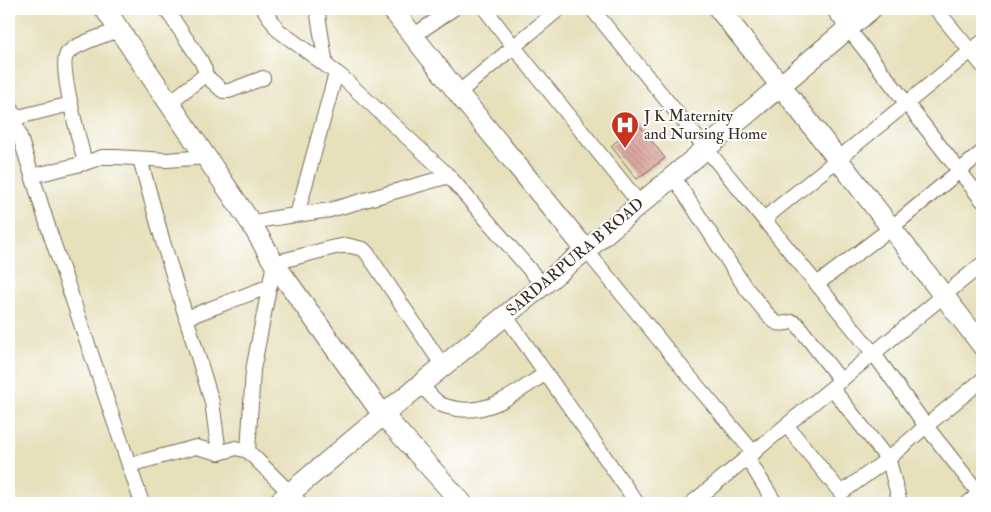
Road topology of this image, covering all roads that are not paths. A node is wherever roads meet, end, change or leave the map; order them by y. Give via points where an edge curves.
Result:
1 (105, 9) edge
2 (166, 9) edge
3 (264, 9) edge
4 (317, 9) edge
5 (392, 9) edge
6 (453, 9) edge
7 (485, 9) edge
8 (558, 9) edge
9 (592, 9) edge
10 (719, 9) edge
11 (833, 9) edge
12 (871, 9) edge
13 (936, 9) edge
14 (848, 28) junction
15 (119, 30) junction
16 (413, 36) junction
17 (514, 47) junction
18 (977, 47) edge
19 (982, 65) edge
20 (331, 69) junction
21 (205, 75) junction
22 (263, 78) dead end
23 (781, 86) junction
24 (458, 93) junction
25 (9, 102) edge
26 (170, 103) junction
27 (71, 104) junction
28 (907, 104) junction
29 (14, 118) junction
30 (706, 148) junction
31 (982, 152) edge
32 (206, 157) junction
33 (140, 159) junction
34 (838, 160) junction
35 (85, 163) junction
36 (960, 171) junction
37 (32, 176) junction
38 (449, 176) junction
39 (674, 176) junction
40 (982, 200) edge
41 (640, 204) junction
42 (297, 215) junction
43 (764, 219) junction
44 (251, 223) junction
45 (891, 228) junction
46 (586, 250) junction
47 (274, 263) junction
48 (982, 264) edge
49 (542, 284) junction
50 (817, 284) junction
51 (270, 286) junction
52 (943, 296) junction
53 (505, 315) junction
54 (186, 318) junction
55 (982, 345) edge
56 (874, 354) junction
57 (443, 366) junction
58 (546, 373) junction
59 (982, 380) edge
60 (421, 384) junction
61 (837, 384) junction
62 (383, 415) junction
63 (787, 426) junction
64 (926, 426) junction
65 (248, 451) junction
66 (219, 453) junction
67 (751, 456) junction
68 (888, 459) junction
69 (129, 465) junction
70 (981, 494) edge
71 (289, 500) edge
72 (142, 503) edge
73 (462, 503) edge
74 (637, 503) edge
75 (692, 503) edge
76 (775, 503) edge
77 (900, 503) edge
78 (968, 503) edge

1 - 15 street
2 - 21 street via 201,61
3 - 20 street via 278,30
4 - 20 street
5 - 16 street
6 - 16 street
7 - 17 street
8 - 17 street
9 - 30 street
10 - 23 street
11 - 14 street
12 - 14 street, SARDARPURA B ROAD
13 - 18 street
14 - 23 street, SARDARPURA B ROAD
14 - 28 street
15 - 26 street
15 - 27 street via 81,44 67,54 64,60
16 - 24 street
17 - 24 street
17 - 41 street
18 - 19 street
18 - 28 street
20 - 38 street
20 - 42 street
21 - 22 street via 229,91
21 - 26 street
23 - 30 street, SARDARPURA B ROAD
23 - 34 street
24 - 46 street
25 - 29 street
26 - 32 street
27 - 29 street
27 - 35 street
28 - 34 street
28 - 36 street
29 - 37 street
30 - 39 street, SARDARPURA B ROAD
30 - 43 street
31 - 36 street
32 - 33 street
32 - 44 street
33 - 35 street via 110,156
33 - 54 street
34 - 43 street
34 - 45 street
35 - 37 street
36 - 40 street
36 - 45 street
37 - 69 street
38 - 42 street via 330,210
38 - 49 street
39 - 41 street, SARDARPURA B ROAD
39 - 61 street via 745,287 776,323 797,324
41 - 46 street, SARDARPURA B ROAD
42 - 44 street
43 - 50 street
44 - 47 street
45 - 50 street
45 - 52 street
46 - 49 street, SARDARPURA B ROAD
46 - 67 street
47 - 51 street
47 - 57 street via 346,245 363,249
47 - 62 street
48 - 52 street
49 - 53 street, SARDARPURA B ROAD
50 - 56 street
51 - 54 street
51 - 65 street via 253,370
52 - 55 street
52 - 56 street
53 - 57 street, SARDARPURA B ROAD
53 - 58 street
54 - 66 street via 212,402
56 - 61 street
56 - 64 street
57 - 60 street, SARDARPURA B ROAD
58 - 60 street via 508,399 472,410 450,408 440,403
58 - 74 street
59 - 64 street
60 - 62 street, SARDARPURA B ROAD
61 - 63 street
61 - 68 street
62 - 71 street, SARDARPURA B ROAD
62 - 73 street
63 - 67 street
63 - 68 street via 842,493
64 - 68 street
64 - 70 street
65 - 66 street via 236,448
65 - 71 street
66 - 69 street via 196,446
67 - 75 street
67 - 76 street
68 - 77 street
69 - 72 street
70 - 78 street

